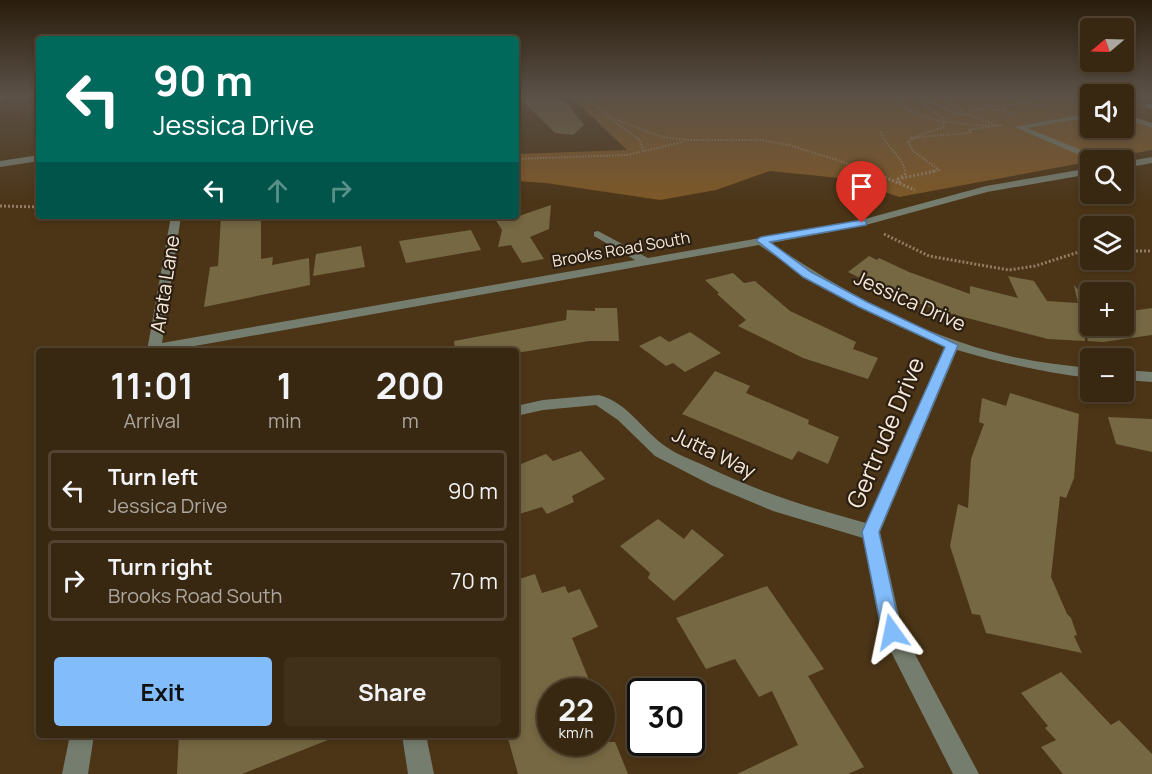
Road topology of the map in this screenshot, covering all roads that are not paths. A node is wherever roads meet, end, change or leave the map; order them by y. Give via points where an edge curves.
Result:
1 (1028, 130) edge
2 (1080, 152) edge
3 (36, 158) edge
4 (1152, 160) edge
5 (1134, 163) edge
6 (0, 164) edge
7 (1080, 173) edge
8 (176, 219) edge
9 (598, 234) dead end
10 (761, 240) junction
11 (645, 261) junction
12 (952, 345) junction
13 (154, 348) edge
14 (165, 348) edge
15 (1080, 372) edge
16 (1134, 376) edge
17 (1152, 377) edge
18 (519, 410) edge
19 (871, 532) junction
20 (81, 738) edge
21 (415, 738) edge
22 (75, 774) edge
23 (421, 774) edge
24 (966, 774) edge

1 - 2 street
3 - 6 street
4 - 5 street
7 - 10 street, Brooks Road South via 986,189 862,223
8 - 13 street, Arata Lane
9 - 11 street
10 - 11 street, Brooks Road South
10 - 12 street, Jessica Drive via 807,274
11 - 14 street, Brooks Road South
12 - 15 street, Jessica Drive via 1053,370
12 - 19 street, Gertrude Drive
16 - 17 street
18 - 19 street, Jutta Way via 599,400 624,416 661,452 717,480 779,506
19 - 24 street, Gertrude Drive via 892,632
20 - 22 street
21 - 23 street

